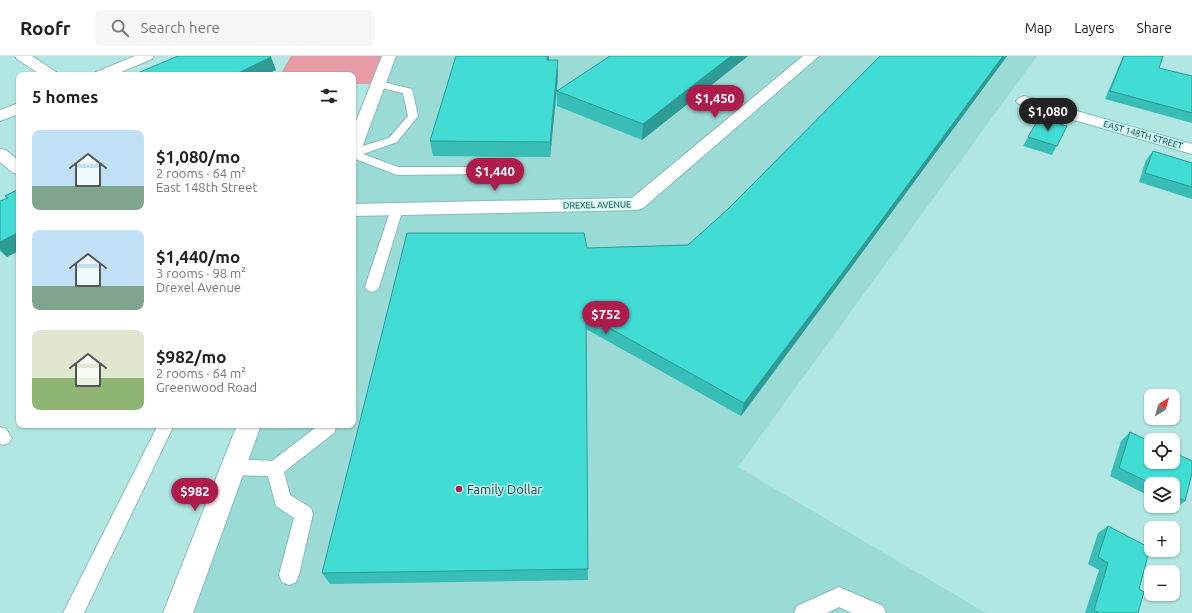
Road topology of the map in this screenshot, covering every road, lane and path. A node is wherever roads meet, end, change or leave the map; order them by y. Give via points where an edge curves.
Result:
1 (22, 56) edge
2 (148, 56) edge
3 (389, 56) edge
4 (812, 56) edge
5 (46, 72) edge
6 (108, 72) edge
7 (378, 84) junction
8 (1024, 101) dead end
9 (16, 109) edge
10 (0, 116) edge
11 (356, 144) edge
12 (1192, 149) edge
13 (356, 151) edge
14 (356, 153) edge
15 (0, 154) edge
16 (16, 167) edge
17 (487, 171) dead end
18 (396, 209) junction
19 (356, 210) edge
20 (372, 287) dead end
21 (165, 428) edge
22 (248, 428) edge
23 (328, 428) edge
24 (233, 467) junction
25 (275, 469) junction
26 (289, 574) dead end
27 (73, 613) edge
28 (178, 613) edge
29 (804, 613) edge
30 (876, 613) edge

1 - 5 street
2 - 6 street
3 - 7 street
4 - 18 street, DREXEL AVENUE via 637,204
7 - 11 street
7 - 13 lane via 408,91 414,116 393,140
8 - 12 street, EAST 148TH STREET
9 - 10 street
14 - 17 lane via 397,171
15 - 16 street
18 - 19 street, DREXEL AVENUE
18 - 20 lane
21 - 27 lane
22 - 24 street
23 - 25 lane
24 - 25 lane
24 - 28 street
25 - 26 lane via 282,500 304,514
29 - 30 lane via 839,597

